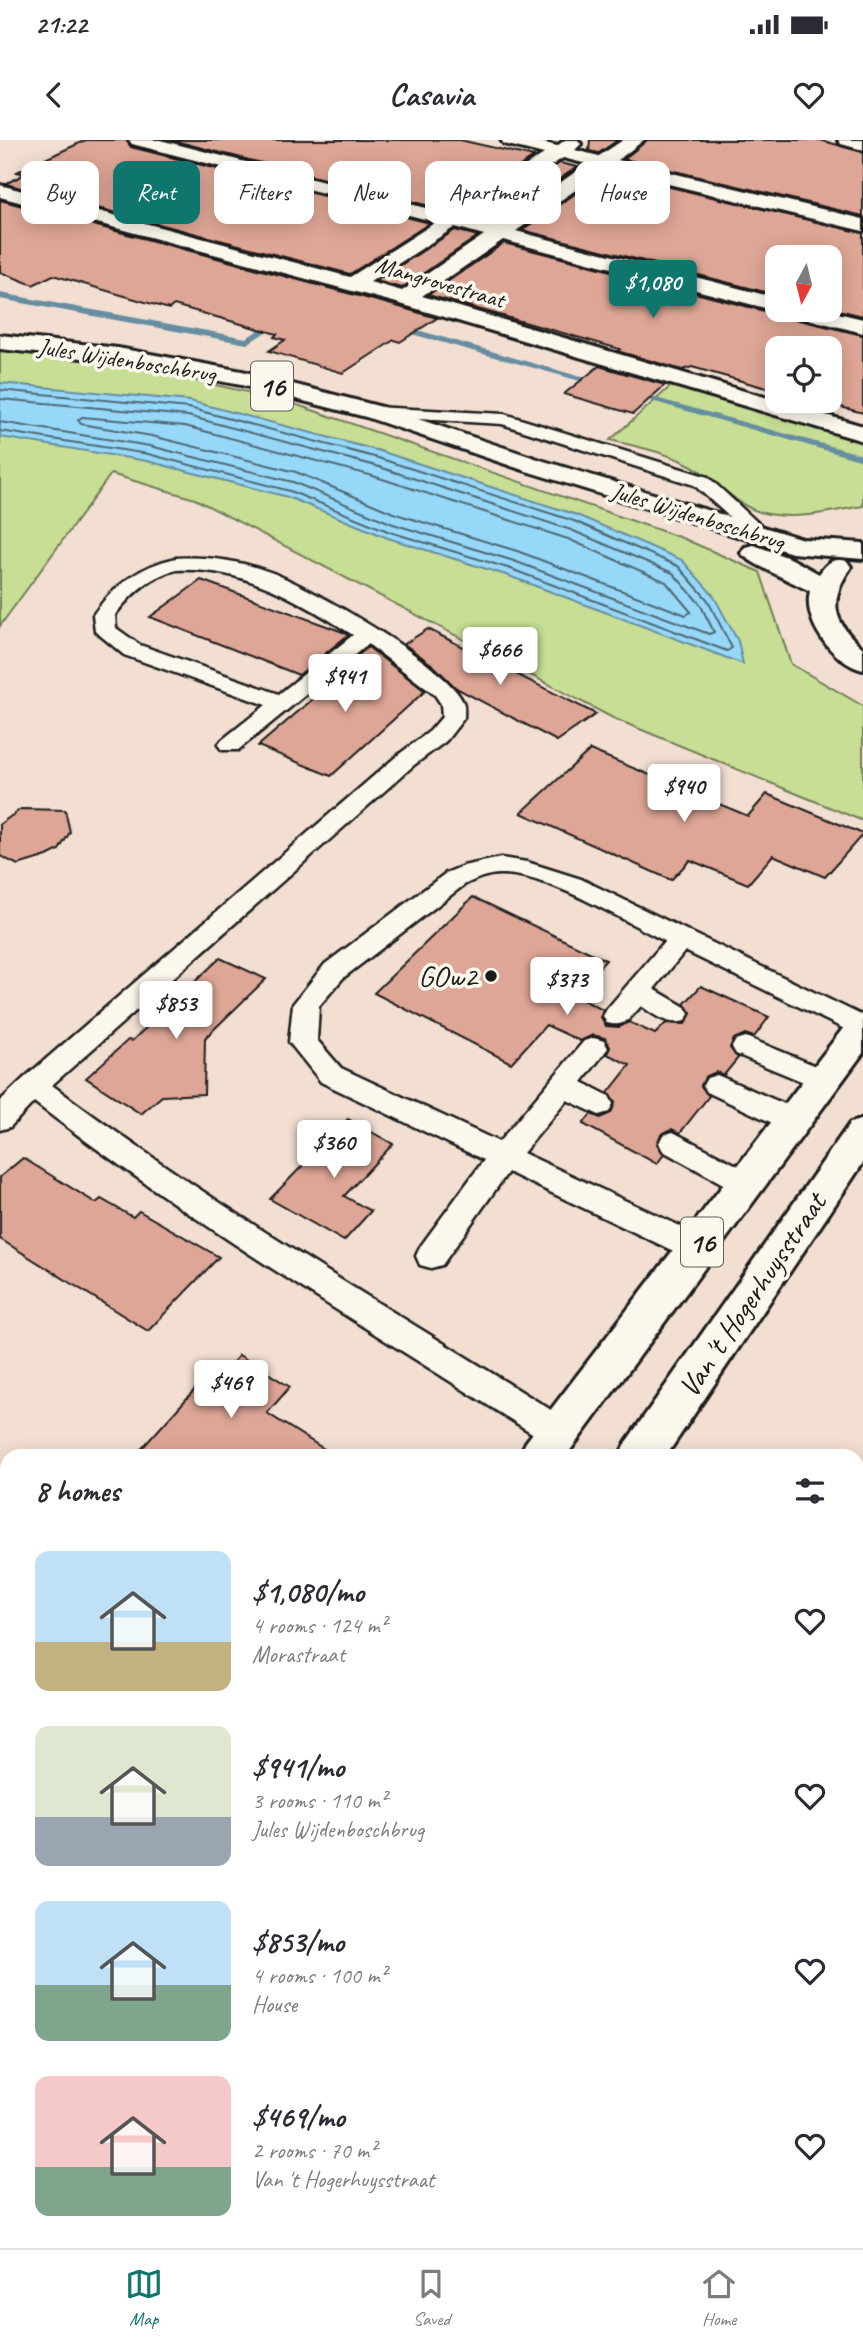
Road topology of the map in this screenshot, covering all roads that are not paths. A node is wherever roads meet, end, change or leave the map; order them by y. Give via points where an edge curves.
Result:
1 (138, 140) edge
2 (510, 140) edge
3 (579, 140) edge
4 (635, 140) edge
5 (847, 140) edge
6 (863, 144) edge
7 (560, 151) junction
8 (544, 161) edge
9 (598, 161) edge
10 (604, 161) edge
11 (670, 178) edge
12 (575, 180) edge
13 (0, 191) edge
14 (425, 212) edge
15 (443, 224) edge
16 (469, 224) edge
17 (863, 225) edge
18 (499, 232) junction
19 (353, 284) junction
20 (405, 298) junction
21 (765, 301) edge
22 (842, 321) edge
23 (863, 326) edge
24 (0, 342) edge
25 (374, 412) junction
26 (863, 434) edge
27 (535, 466) junction
28 (760, 534) junction
29 (863, 551) edge
30 (824, 588) junction
31 (366, 635) junction
32 (863, 662) edge
33 (280, 702) junction
34 (230, 745) dead end
35 (681, 939) junction
36 (638, 992) junction
37 (675, 1014) dead end
38 (617, 1016) dead end
39 (863, 1028) edge
40 (746, 1047) dead end
41 (594, 1048) dead end
42 (824, 1080) junction
43 (562, 1084) junction
44 (717, 1085) dead end
45 (33, 1086) junction
46 (599, 1104) dead end
47 (0, 1119) edge
48 (793, 1120) junction
49 (863, 1133) edge
50 (673, 1143) dead end
51 (502, 1158) junction
52 (746, 1183) junction
53 (697, 1248) junction
54 (431, 1256) dead end
55 (549, 1444) edge
56 (646, 1449) edge

1 - 14 street
2 - 7 street
3 - 7 street
4 - 10 street
5 - 6 street
7 - 8 street
7 - 9 street
11 - 17 street
12 - 18 street
13 - 19 street, Mangrovestraat
15 - 19 street
16 - 18 street
18 - 20 street
18 - 21 street
19 - 20 street, Mangrovestraat
20 - 26 street, Mangrovestraat
22 - 23 street
24 - 25 street, Jules Wijdenboschbrug / 16 via 118,355 242,378
25 - 27 street, Jules Wijdenboschbrug / 16
25 - 28 lane via 504,419 544,431 701,481
27 - 28 street, Jules Wijdenboschbrug / 16
27 - 30 street, Jules Wijdenboschbrug / 16 via 783,565
28 - 29 street, Jules Wijdenboschbrug / 16 via 801,547
29 - 30 street, 16 via 838,567
30 - 32 street via 822,612 835,637
31 - 33 lane
31 - 33 lane via 275,581 197,564 153,570 118,597 104,615 106,631 132,650
31 - 45 lane via 438,684 452,702 453,718 438,736
33 - 34 lane
35 - 36 lane
35 - 39 lane
35 - 51 lane via 572,885 498,864 455,879 334,971 306,1004 303,1042 331,1075
36 - 37 lane
36 - 38 lane
39 - 42 street, 16
40 - 42 lane
41 - 43 lane
42 - 48 street, 16
43 - 46 lane
43 - 51 lane
44 - 48 lane
45 - 47 lane
45 - 55 lane via 106,1141
48 - 52 street, 16
49 - 56 street, Van 't Hogerhuysstraat / 16
50 - 52 lane
51 - 53 lane
51 - 54 lane
52 - 53 street, 16
53 - 55 street, 16

